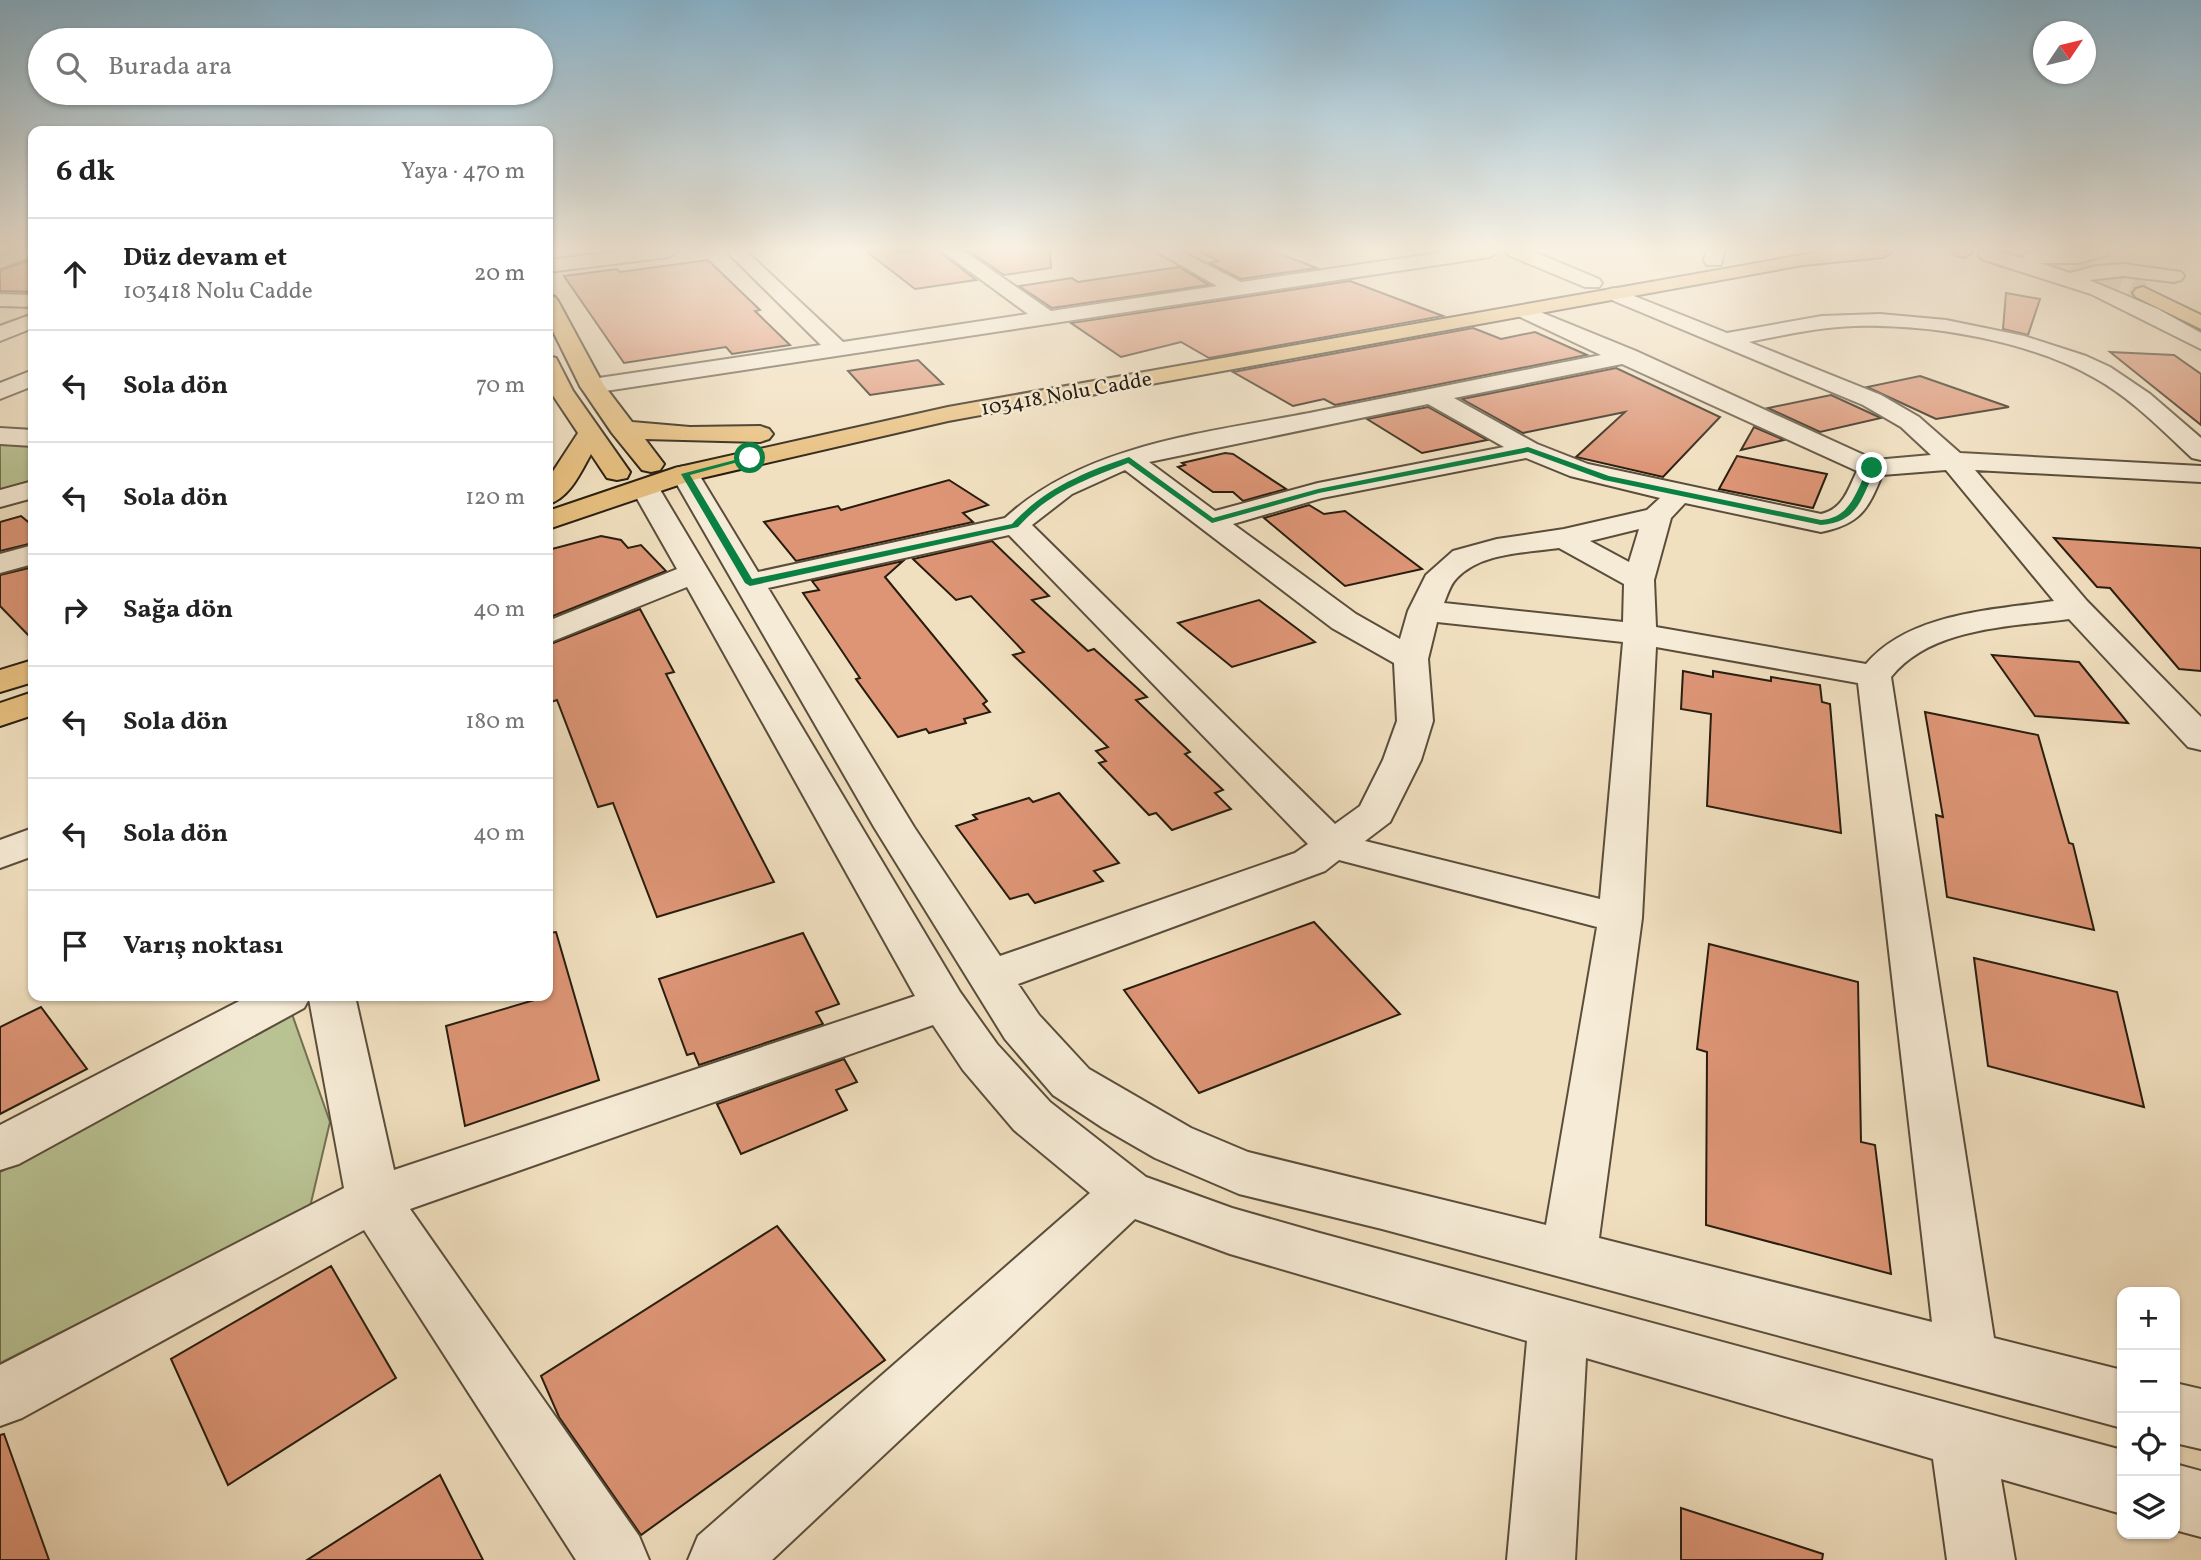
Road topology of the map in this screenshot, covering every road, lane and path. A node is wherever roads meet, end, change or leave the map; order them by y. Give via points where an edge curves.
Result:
1 (23, 324) edge
2 (560, 324) edge
3 (812, 324) edge
4 (1009, 324) edge
5 (1387, 324) edge
6 (1452, 324) edge
7 (1553, 324) edge
8 (1688, 324) edge
9 (1818, 324) edge
10 (1920, 324) edge
11 (2172, 324) tunnel mouth
12 (28, 329) edge
13 (2, 332) edge
14 (1728, 340) junction
15 (2201, 342) edge
16 (838, 349) junction
17 (1628, 356) junction
18 (28, 379) edge
19 (592, 386) junction
20 (0, 392) edge
21 (555, 392) edge
22 (1434, 397) junction
23 (621, 428) junction
24 (590, 434) junction
25 (760, 434) junction
26 (0, 436) edge
27 (28, 438) edge
28 (1528, 450) junction
29 (2201, 452) edge
30 (1129, 460) junction
31 (1953, 461) junction
32 (1872, 468) junction
33 (2201, 474) edge
34 (629, 477) junction
35 (553, 490) edge
36 (28, 491) edge
37 (553, 495) edge
38 (0, 499) edge
39 (1668, 505) junction
40 (553, 517) edge
41 (1212, 521) junction
42 (1015, 526) junction
43 (1564, 538) junction
44 (28, 556) edge
45 (0, 564) edge
46 (695, 573) junction
47 (1639, 580) junction
48 (750, 583) junction
49 (2076, 608) junction
50 (1424, 611) junction
51 (553, 631) edge
52 (1640, 634) junction
53 (1411, 659) junction
54 (28, 672) edge
55 (1874, 676) junction
56 (0, 682) edge
57 (28, 705) edge
58 (0, 715) edge
59 (2201, 739) edge
60 (28, 843) edge
61 (1333, 846) junction
62 (0, 855) edge
63 (1620, 918) junction
64 (990, 977) junction
65 (279, 1001) edge
66 (333, 1001) edge
67 (943, 1004) junction
68 (0, 1149) edge
69 (1127, 1193) junction
70 (373, 1199) junction
71 (1569, 1255) junction
72 (1558, 1324) junction
73 (1967, 1360) junction
74 (0, 1397) edge
75 (2117, 1398) edge
76 (2180, 1414) edge
77 (2201, 1419) edge
78 (1962, 1437) junction
79 (2117, 1481) edge
80 (2180, 1498) edge
81 (2201, 1504) edge
82 (615, 1560) edge
83 (722, 1560) edge
84 (1541, 1560) edge
85 (1981, 1560) edge

1 - 13 street
2 - 19 main road
3 - 16 street
4 - 16 street
5 - 25 main road via 963,392
6 - 34 main road, 103418 Nolu Cadde via 948,414
7 - 17 street
8 - 14 street
9 - 14 street
10 - 29 street via 2078,359 2136,396
11 - 15 street
12 - 13 street
14 - 31 street via 1872,400 1910,422
16 - 19 street
17 - 22 street
17 - 32 street
18 - 20 street
19 - 23 main road
21 - 24 main road
22 - 28 street
22 - 30 street
23 - 25 main road via 689,436
23 - 34 main road
24 - 34 main road
24 - 35 main road
25 - 34 main road
26 - 27 street
28 - 39 street
28 - 41 street via 1318,491
30 - 41 street
30 - 42 street via 1066,485 1034,505
31 - 32 street
31 - 33 street
31 - 49 street
32 - 39 street via 1849,514 1837,522
34 - 37 main road
34 - 40 main road, 103418 Nolu Cadde
34 - 46 street
34 - 48 street
36 - 38 street
39 - 43 street
39 - 47 street
41 - 53 street via 1344,621
42 - 48 street
42 - 61 street
43 - 47 street
43 - 50 street via 1464,557 1441,575
44 - 45 street
46 - 51 street
46 - 67 street
47 - 52 street
48 - 64 street via 894,827
49 - 55 street via 1932,634 1894,653
49 - 59 street
50 - 52 street
50 - 53 street
52 - 55 street
52 - 63 street
53 - 61 street via 1415,721 1402,760 1376,813
54 - 56 main road
55 - 73 street
57 - 58 main road
60 - 62 street
61 - 63 street
61 - 64 street via 1310,862
63 - 71 street
64 - 71 street via 1022,1027 1071,1082 1173,1143 1239,1172
65 - 68 street
66 - 70 street
67 - 69 street via 980,1057 1032,1116
67 - 70 street
69 - 72 street via 1230,1231
69 - 83 street
70 - 74 street
70 - 82 street
71 - 73 street
72 - 78 street
72 - 84 street
73 - 75 street
76 - 77 street
78 - 79 street
78 - 85 street
80 - 81 street

